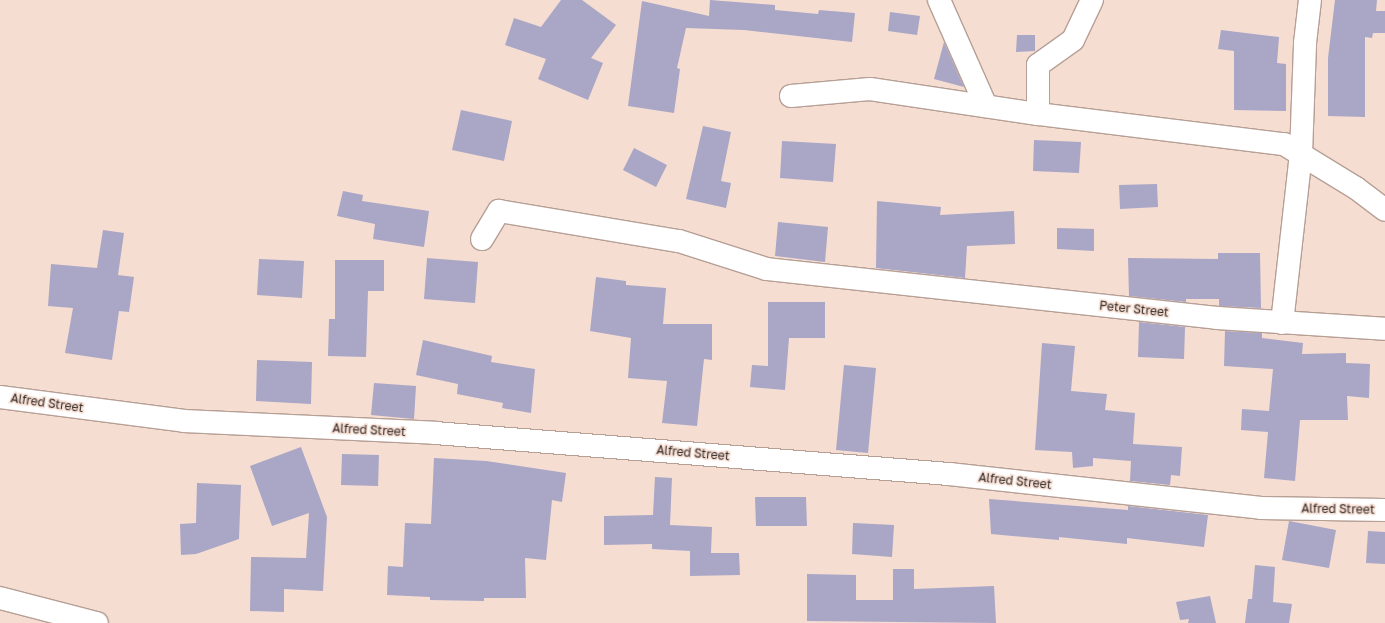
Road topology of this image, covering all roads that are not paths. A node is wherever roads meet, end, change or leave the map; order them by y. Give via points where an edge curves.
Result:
1 (939, 0) edge
2 (1092, 0) edge
3 (1310, 0) edge
4 (791, 96) dead end
5 (986, 106) junction
6 (1038, 114) junction
7 (1301, 154) junction
8 (1385, 210) edge
9 (482, 239) dead end
10 (1282, 323) junction
11 (1385, 329) edge
12 (0, 397) edge
13 (1385, 510) edge
14 (0, 598) edge
15 (96, 623) edge

1 - 5 street
2 - 6 street via 1073,40 1038,65
3 - 7 street via 1305,43
4 - 5 street via 870,89
5 - 6 street
6 - 7 street via 1284,144
7 - 8 street via 1356,188
7 - 10 street
9 - 10 street, Peter Street via 499,211 679,241 767,270
10 - 11 street, Peter Street
12 - 13 street, Alfred Street via 184,421 435,433 949,474 1260,508
14 - 15 street

